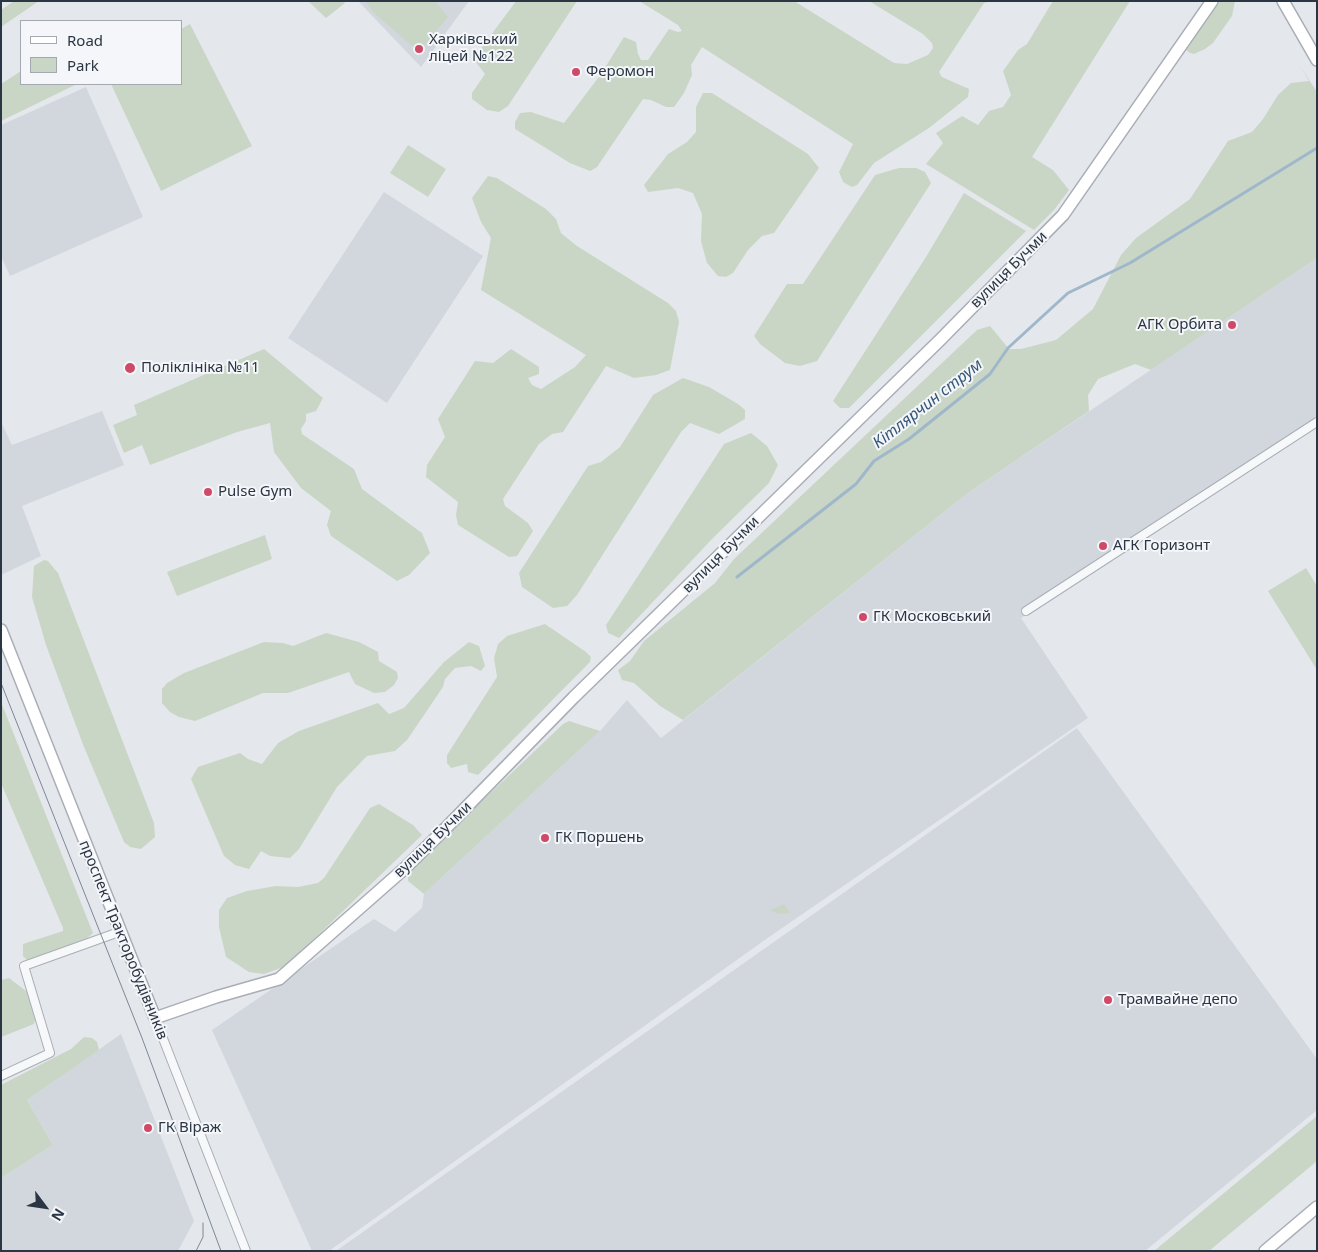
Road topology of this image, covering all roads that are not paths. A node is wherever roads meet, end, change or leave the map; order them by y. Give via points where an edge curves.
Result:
1 (1212, 1) edge
2 (1284, 1) edge
3 (1317, 59) edge
4 (1317, 422) edge
5 (1026, 612) dead end
6 (1, 630) edge
7 (119, 932) junction
8 (154, 1018) junction
9 (1, 1076) edge
10 (1317, 1206) edge
11 (246, 1251) edge
12 (1265, 1251) edge

1 - 8 street, вулиця Бучми via 1063,215 404,869 279,978
2 - 3 street
4 - 5 street
6 - 7 street, проспект Тракторобудівників
7 - 8 street, проспект Тракторобудівників
7 - 9 street via 24,966 50,1053
8 - 11 street, проспект Тракторобудівників
10 - 12 street

